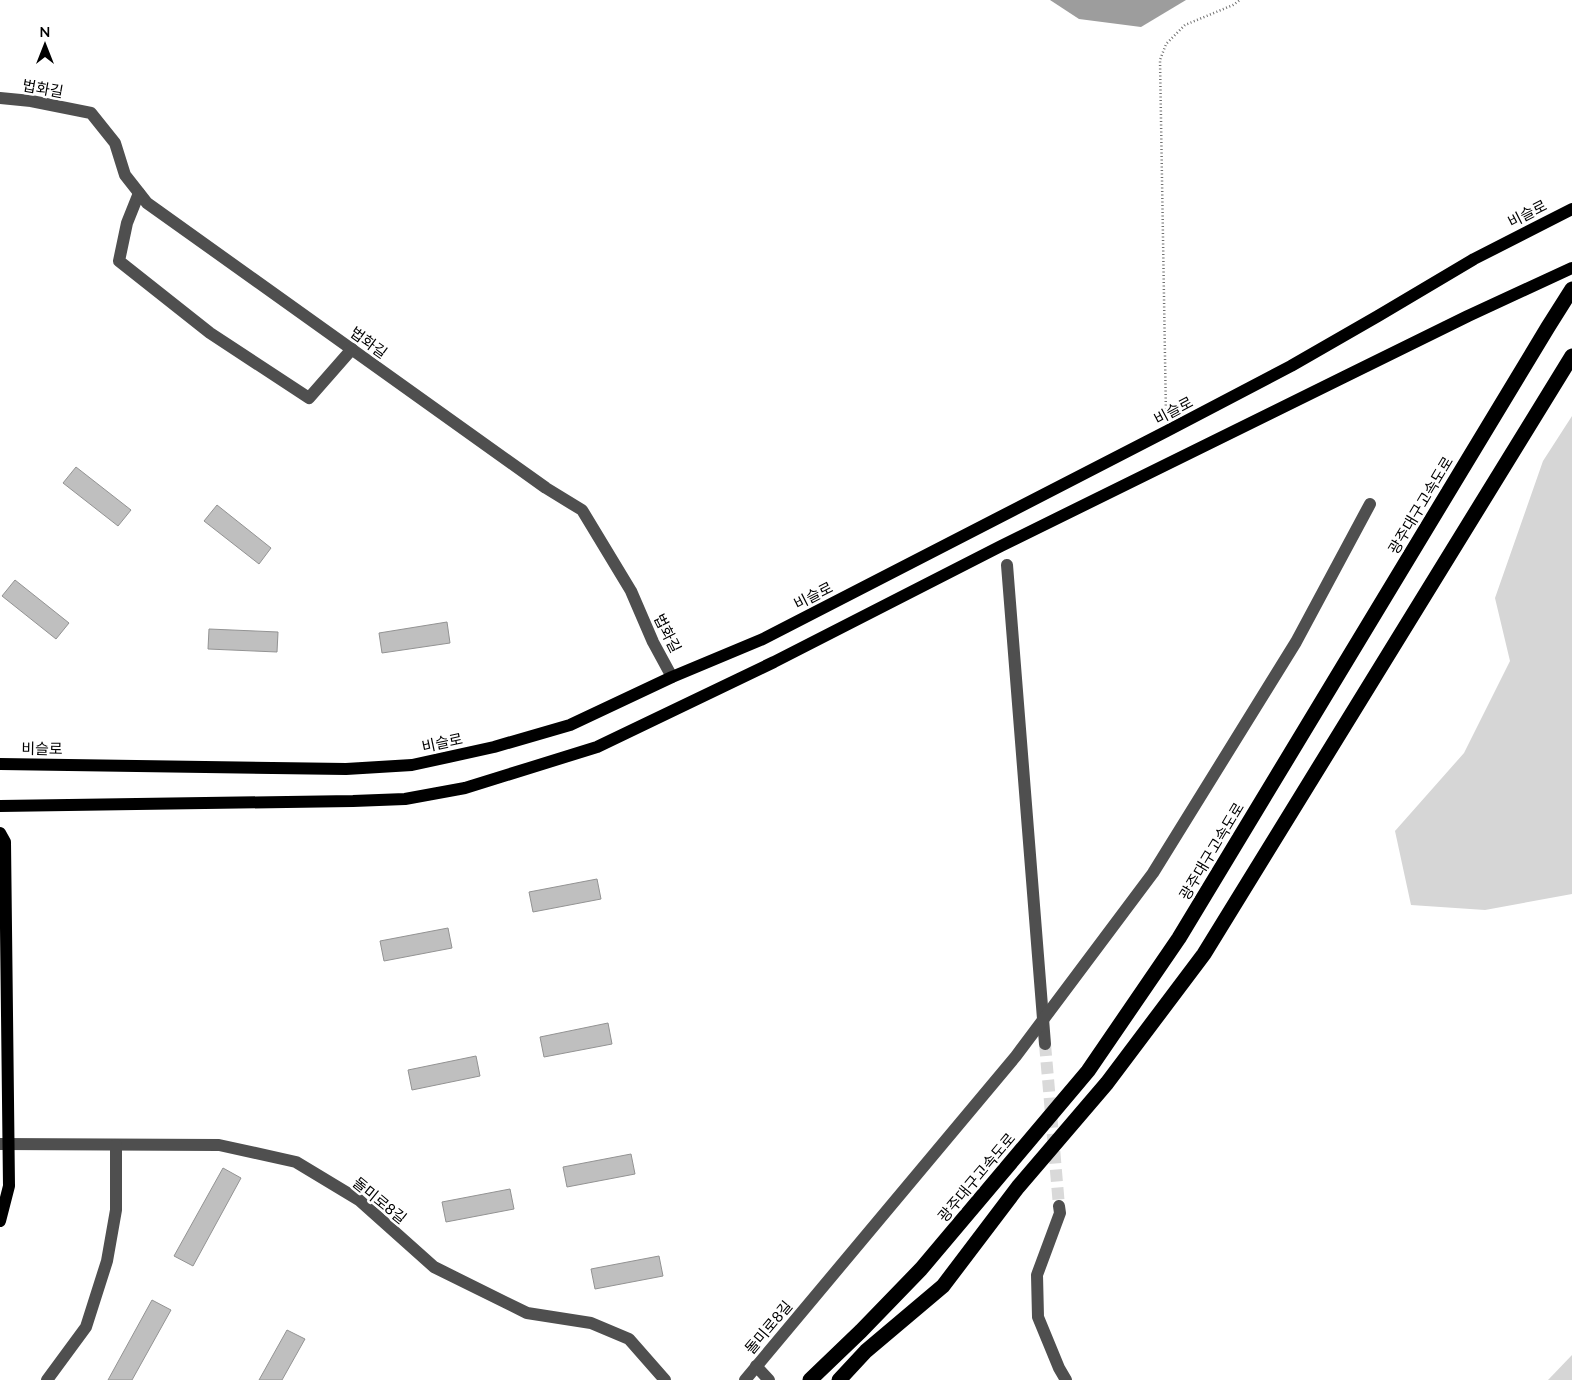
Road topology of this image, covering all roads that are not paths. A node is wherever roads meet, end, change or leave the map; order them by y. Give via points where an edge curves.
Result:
1 (0, 98) edge
2 (139, 193) junction
3 (1572, 209) edge
4 (1572, 268) edge
5 (1572, 289) edge
6 (352, 349) junction
7 (1572, 356) edge
8 (1370, 504) dead end
9 (1008, 565) dead end
10 (672, 677) junction
11 (0, 764) edge
12 (0, 806) edge
13 (0, 833) edge
14 (1042, 1021) junction
15 (1045, 1044) tunnel mouth
16 (4, 1144) edge
17 (116, 1145) junction
18 (1059, 1206) tunnel mouth
19 (0, 1221) edge
20 (756, 1366) junction
21 (47, 1380) edge
22 (665, 1380) edge
23 (745, 1380) edge
24 (770, 1380) edge
25 (810, 1380) edge
26 (839, 1380) edge
27 (1066, 1380) edge

1 - 2 street, 법화길 via 91,113 115,143 125,175
2 - 6 street, 법화길 via 147,203
2 - 6 street via 127,223 119,262 210,333 309,398
3 - 10 main road, 비슬로 via 1474,259 1291,366 1167,431 763,639
4 - 12 main road via 1468,316 597,747 465,788 405,799
5 - 25 highway, 광주대구고속도로 via 1179,938 1088,1071 921,1269
6 - 10 street, 법화길 via 546,488 582,510 631,592
7 - 26 highway via 1204,954 1107,1083 1018,1187 943,1286 866,1351
8 - 14 street, 돌미로8길 via 1296,642 1153,873
9 - 14 street
10 - 11 main road, 비슬로 via 570,726 412,765 346,769
13 - 16 main road via 5,842
14 - 15 street
14 - 20 street, 돌미로8길
16 - 17 street, 돌미로8길
16 - 19 main road via 9,1186
17 - 21 street via 116,1210 107,1261 86,1327
17 - 22 street, 돌미로8길 via 219,1146 296,1162 359,1200 434,1268 528,1314 591,1323 629,1339
18 - 27 street via 1060,1213 1037,1275 1038,1316
20 - 23 street, 돌미로8길
20 - 24 street

